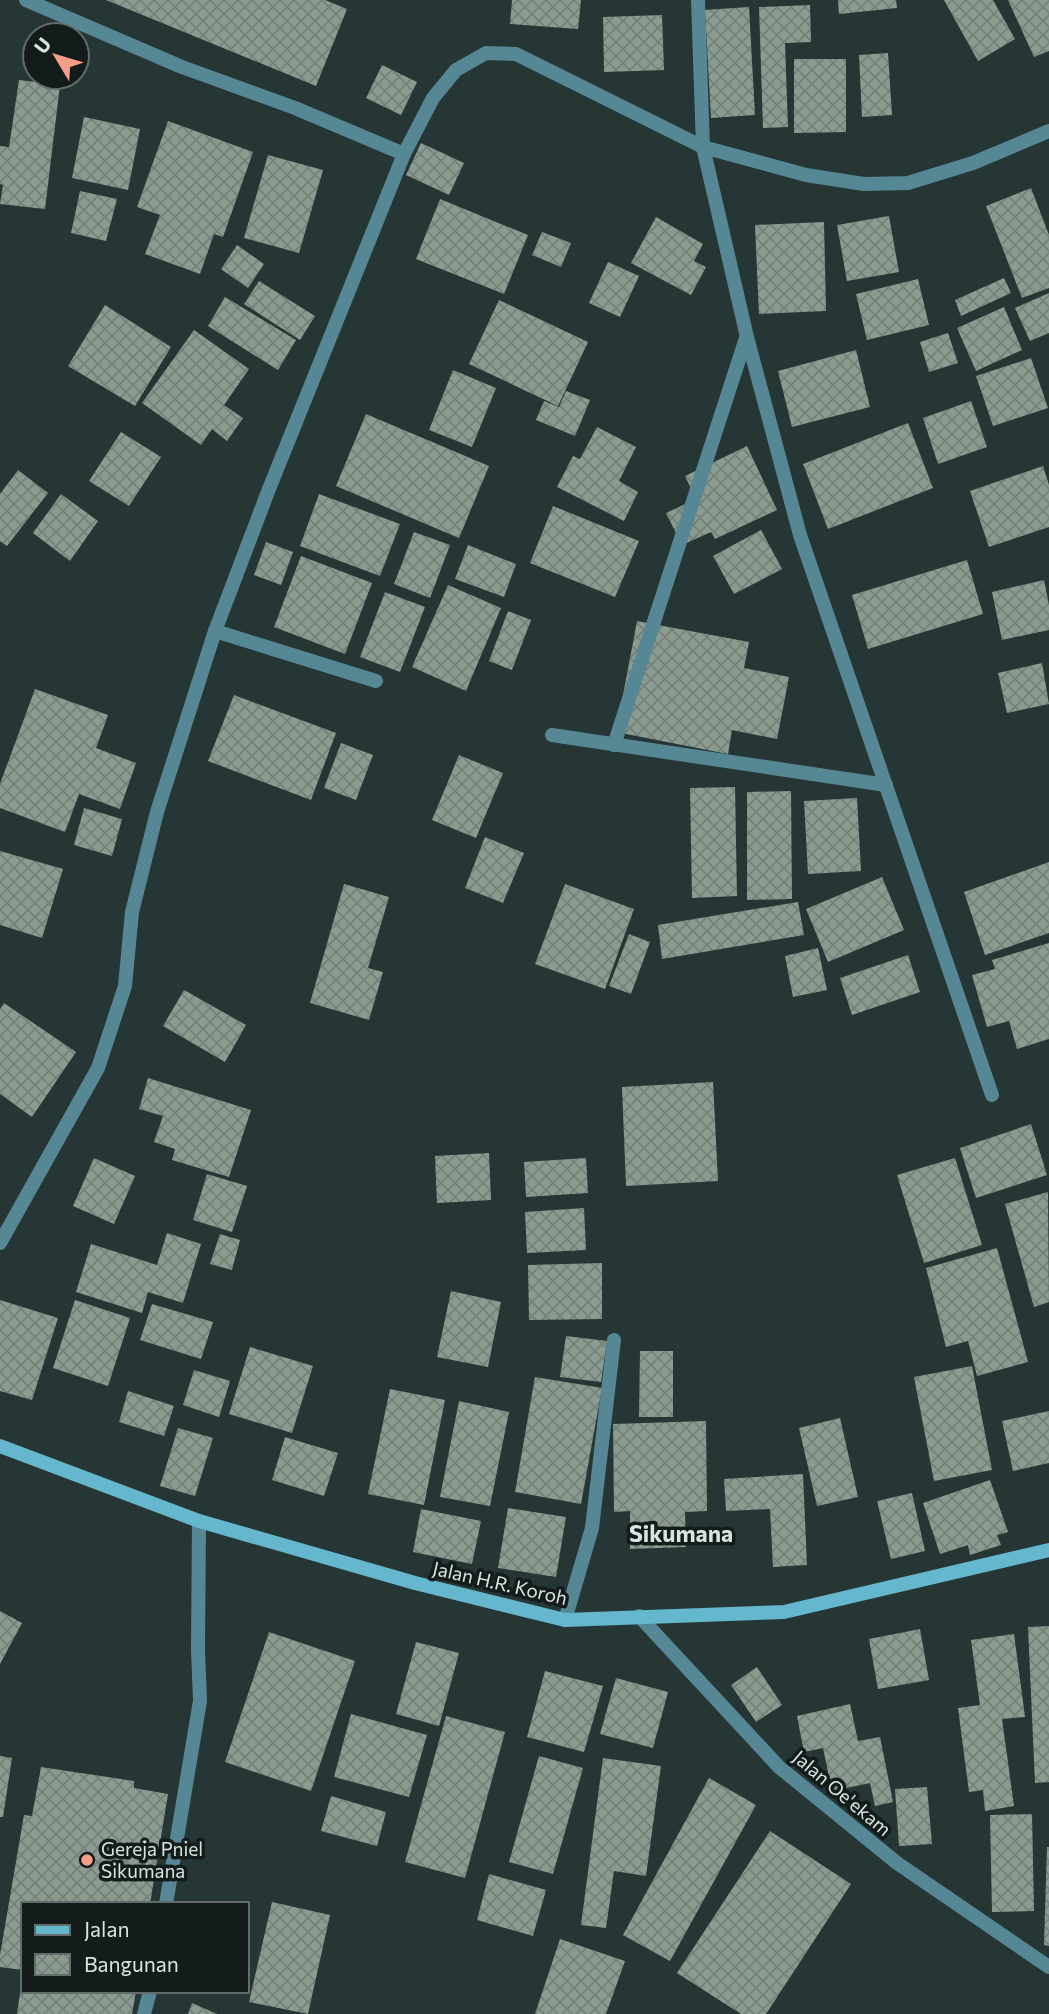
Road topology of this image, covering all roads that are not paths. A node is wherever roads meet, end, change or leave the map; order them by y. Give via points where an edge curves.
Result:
1 (26, 0) edge
2 (698, 0) edge
3 (1049, 131) edge
4 (703, 147) junction
5 (404, 154) junction
6 (747, 337) junction
7 (215, 631) junction
8 (376, 681) dead end
9 (552, 735) dead end
10 (614, 745) junction
11 (886, 785) junction
12 (992, 1096) dead end
13 (0, 1243) edge
14 (614, 1339) dead end
15 (0, 1446) edge
16 (199, 1521) junction
17 (1049, 1550) edge
18 (639, 1616) junction
19 (565, 1620) junction
20 (166, 1902) edge
21 (1049, 1967) edge
22 (149, 1993) edge
23 (144, 2014) edge

1 - 5 street
2 - 4 street
3 - 4 street via 973,163 908,183 864,184 806,175
4 - 5 street via 516,54 486,53 448,79
4 - 6 street
5 - 7 street
6 - 10 street
6 - 11 street via 800,535
7 - 8 street
7 - 13 street via 157,812 132,912 125,986 98,1068
9 - 10 street
10 - 11 street
11 - 12 street
14 - 19 street via 592,1528
15 - 16 main road, Jalan H.R. Koroh
16 - 19 main road, Jalan H.R. Koroh
16 - 20 street via 200,1701
17 - 18 main road, Jalan H.R. Koroh via 784,1612
18 - 19 main road, Jalan H.R. Koroh
18 - 21 street, Jalan Oe'ekam via 779,1767 897,1863
22 - 23 street

